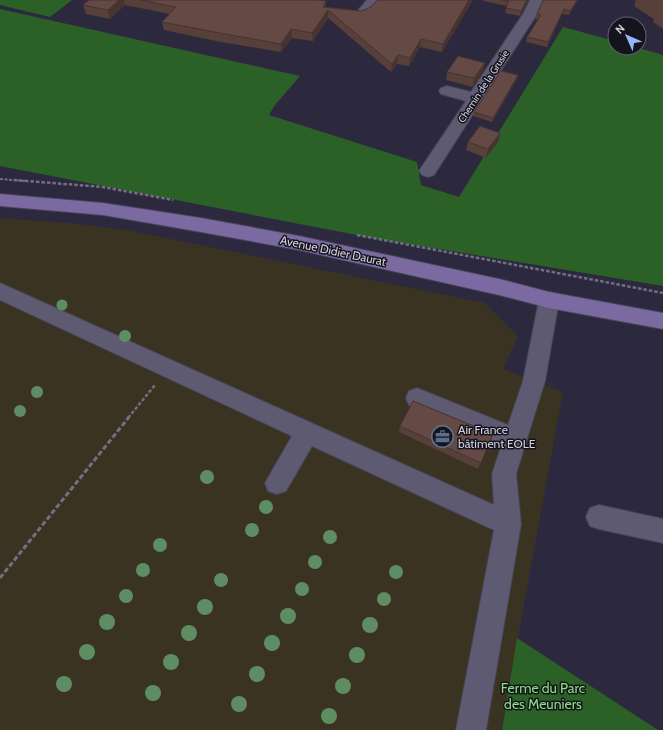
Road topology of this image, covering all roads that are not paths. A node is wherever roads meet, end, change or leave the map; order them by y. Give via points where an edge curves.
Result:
1 (374, 0) edge
2 (537, 0) edge
3 (362, 14) edge
4 (447, 91) dead end
5 (474, 98) junction
6 (428, 171) dead end
7 (0, 200) edge
8 (1, 292) edge
9 (549, 300) junction
10 (663, 321) edge
11 (417, 398) dead end
12 (307, 433) junction
13 (515, 439) junction
14 (277, 483) dead end
15 (600, 517) dead end
16 (508, 524) junction
17 (663, 531) edge
18 (471, 730) edge

1 - 3 street
2 - 5 street, Chemin de la Grusie
4 - 5 street
5 - 6 street, Chemin de la Grusie
7 - 9 main road, Avenue Didier Daurat via 103,209 216,227 299,243
8 - 12 street
9 - 10 main road, Avenue Didier Daurat
9 - 13 street via 534,381
11 - 13 street
12 - 14 street
12 - 16 street
13 - 16 street via 504,474
15 - 17 street
16 - 18 street

